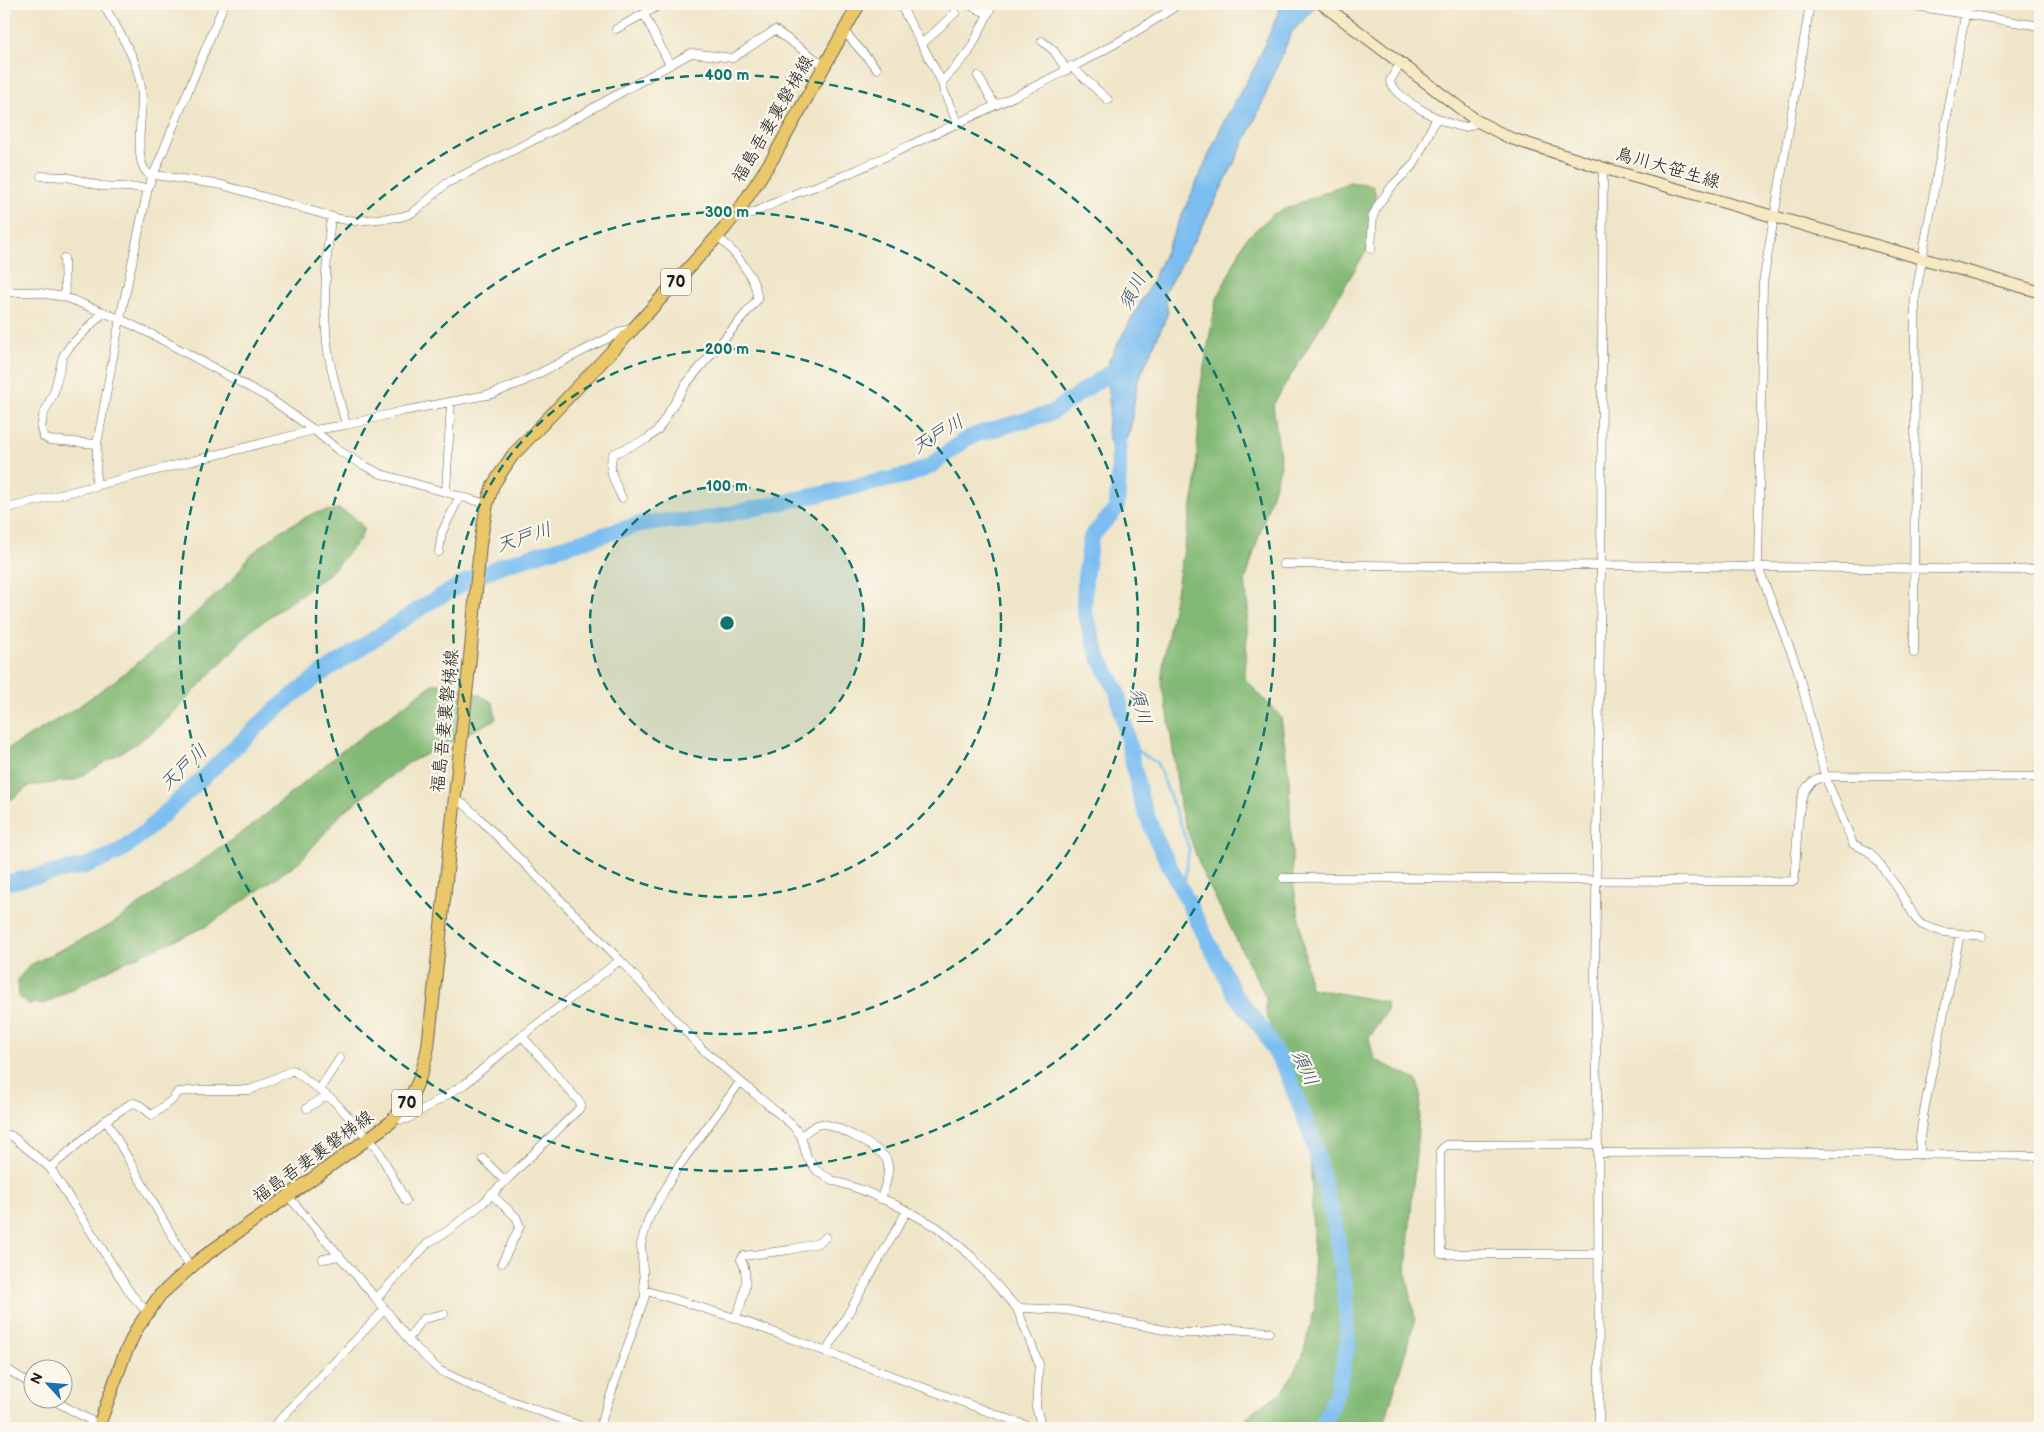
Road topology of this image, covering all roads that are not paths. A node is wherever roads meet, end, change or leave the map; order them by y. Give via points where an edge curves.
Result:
1 (103, 4) edge
2 (224, 4) edge
3 (662, 4) edge
4 (859, 4) edge
5 (900, 4) edge
6 (967, 4) edge
7 (993, 4) edge
8 (1180, 4) edge
9 (1322, 4) edge
10 (1810, 4) edge
11 (1902, 4) edge
12 (1967, 4) edge
13 (955, 13) dead end
14 (1965, 13) junction
15 (644, 14) junction
16 (988, 14) junction
17 (2040, 26) edge
18 (616, 29) dead end
19 (844, 31) junction
20 (1042, 40) dead end
21 (922, 44) junction
22 (1398, 60) junction
23 (670, 65) junction
24 (825, 66) junction
25 (1069, 68) junction
26 (877, 69) dead end
27 (978, 76) dead end
28 (942, 82) junction
29 (1108, 100) dead end
30 (995, 105) junction
31 (1436, 119) junction
32 (1478, 122) junction
33 (958, 124) junction
34 (1604, 168) junction
35 (152, 174) junction
36 (41, 176) dead end
37 (148, 188) junction
38 (1773, 216) junction
39 (331, 217) junction
40 (732, 220) junction
41 (716, 237) junction
42 (1371, 249) dead end
43 (64, 258) dead end
44 (1924, 258) junction
45 (4, 292) edge
46 (2040, 292) edge
47 (65, 297) junction
48 (104, 312) junction
49 (120, 319) junction
50 (633, 329) junction
51 (451, 402) junction
52 (346, 425) junction
53 (314, 430) junction
54 (98, 444) junction
55 (96, 487) junction
56 (446, 492) junction
57 (460, 496) junction
58 (622, 498) dead end
59 (487, 504) junction
60 (4, 509) edge
61 (439, 552) dead end
62 (1283, 564) dead end
63 (1601, 565) junction
64 (1758, 567) junction
65 (1915, 568) junction
66 (2040, 568) edge
67 (1914, 653) dead end
68 (1825, 776) junction
69 (2040, 777) edge
70 (454, 798) junction
71 (1283, 878) dead end
72 (1597, 879) junction
73 (1960, 934) junction
74 (1982, 936) dead end
75 (620, 960) junction
76 (522, 1036) junction
77 (340, 1058) dead end
78 (740, 1082) junction
79 (319, 1090) junction
80 (326, 1096) junction
81 (308, 1108) dead end
82 (396, 1116) junction
83 (106, 1120) junction
84 (801, 1136) junction
85 (4, 1138) edge
86 (369, 1139) junction
87 (1598, 1144) junction
88 (1598, 1153) junction
89 (1920, 1155) junction
90 (2040, 1156) edge
91 (483, 1159) dead end
92 (50, 1168) junction
93 (505, 1181) junction
94 (492, 1194) junction
95 (288, 1196) junction
96 (881, 1199) junction
97 (406, 1201) dead end
98 (907, 1211) junction
99 (826, 1237) dead end
100 (1599, 1254) junction
101 (339, 1256) junction
102 (323, 1259) dead end
103 (502, 1263) dead end
104 (190, 1267) junction
105 (644, 1290) junction
106 (376, 1299) junction
107 (1016, 1306) junction
108 (385, 1309) junction
109 (147, 1312) junction
110 (444, 1314) dead end
111 (735, 1318) junction
112 (1269, 1332) dead end
113 (408, 1339) junction
114 (826, 1352) junction
115 (4, 1367) edge
116 (22, 1379) edge
117 (70, 1410) edge
118 (98, 1427) edge
119 (272, 1428) edge
120 (586, 1428) edge
121 (599, 1428) edge
122 (1033, 1428) edge
123 (1038, 1428) edge
124 (1042, 1428) edge
125 (1599, 1428) edge

1 - 35 street via 138,71 142,98 140,157 145,171
2 - 35 street
3 - 15 street
4 - 19 main road, 福島吾妻裏磐梯線 / 70
5 - 21 street
6 - 16 street
7 - 16 street
8 - 25 street
9 - 22 street, 鳥川大笹生線
10 - 38 street
11 - 14 street
12 - 14 street
13 - 21 street
14 - 17 street
14 - 44 street
15 - 18 street
15 - 23 street
16 - 28 street via 969,52
19 - 24 main road, 福島吾妻裏磐梯線 / 70
19 - 26 street
20 - 25 street
21 - 28 street
22 - 31 street via 1390,81 1392,87
22 - 32 street, 鳥川大笹生線
23 - 24 street via 691,53 733,58 775,30
23 - 39 street via 554,130 447,183 410,214 354,221
24 - 40 main road, 福島吾妻裏磐梯線 / 70 via 773,158
25 - 29 street
25 - 30 street
27 - 30 street
28 - 33 street
30 - 33 street
31 - 32 street via 1466,127
31 - 42 street via 1414,164 1378,205 1373,216
32 - 34 street, 鳥川大笹生線 via 1517,140
33 - 40 street via 752,215
34 - 38 street, 鳥川大笹生線
34 - 63 street
35 - 37 street
35 - 39 street via 222,185
36 - 37 street via 60,176 101,186
37 - 49 street
38 - 44 street, 鳥川大笹生線
38 - 64 street via 1763,283
39 - 52 street via 327,335
40 - 41 main road, 福島吾妻裏磐梯線 / 70
41 - 50 main road, 福島吾妻裏磐梯線 / 70
41 - 58 street via 726,243 740,260 756,289 758,300 686,384 658,430 647,439 613,454 610,463 612,476
43 - 47 street
44 - 46 street, 鳥川大笹生線
44 - 65 street via 1916,299
45 - 47 street
47 - 48 street
48 - 49 street
48 - 54 street via 63,356 41,430 49,440
49 - 53 street via 269,398
49 - 54 street
50 - 51 street via 622,331 510,388
50 - 59 main road, 福島吾妻裏磐梯線 / 70 via 512,456 497,478
51 - 52 street
51 - 56 street
52 - 53 street
53 - 55 street
53 - 56 street via 338,450 381,474
54 - 55 street
55 - 60 street
56 - 57 street
57 - 59 street
57 - 61 street via 442,532
59 - 70 main road, 福島吾妻裏磐梯線 / 70
62 - 63 street
63 - 64 street
63 - 72 street
64 - 65 street
64 - 68 street via 1797,667
65 - 66 street
65 - 67 street
68 - 69 street
68 - 72 street via 1810,784 1801,800 1794,882
68 - 73 street via 1853,844 1868,851 1879,864 1916,919 1930,928
70 - 75 street via 465,804
70 - 82 main road, 福島吾妻裏磐梯線 / 70 via 428,1047 423,1073 414,1093
71 - 72 street
72 - 87 street
73 - 74 street
73 - 89 street via 1924,1111
75 - 76 street
75 - 78 street via 702,1049
76 - 82 street via 465,1084 408,1119 401,1120
76 - 93 street via 581,1104
77 - 79 street
78 - 84 street
78 - 105 street via 676,1170 649,1218 641,1244
79 - 80 street
79 - 83 street via 293,1070 250,1090 178,1092 152,1115 134,1103
80 - 81 street
80 - 86 street
82 - 86 main road, 福島吾妻裏磐梯線 / 70
83 - 92 street
83 - 104 street
84 - 96 street via 810,1161 820,1174
84 - 96 street via 814,1126 826,1125 881,1152 888,1166
85 - 92 street via 12,1136
86 - 95 main road, 福島吾妻裏磐梯線 / 70
86 - 97 street
87 - 88 street
87 - 100 street via 1446,1145 1440,1151 1441,1254
88 - 89 street
88 - 100 street
89 - 90 street
91 - 93 street
92 - 109 street via 130,1294
93 - 94 street
94 - 103 street via 516,1217 520,1226
94 - 106 street via 428,1244
95 - 101 street
95 - 104 main road, 福島吾妻裏磐梯線 / 70
96 - 98 street
98 - 107 street via 946,1234
98 - 114 street
99 - 111 street via 818,1243 789,1250 743,1256 744,1290
100 - 125 street
101 - 102 street
101 - 106 street
104 - 109 main road, 福島吾妻裏磐梯線 / 70
105 - 111 street
105 - 121 street via 642,1308
106 - 108 street
107 - 112 street via 1067,1310 1179,1333 1232,1329
107 - 124 street via 1039,1364 1036,1406
108 - 113 street
108 - 119 street
109 - 118 main road, 福島吾妻裏磐梯線 / 70 via 124,1356
110 - 113 street via 423,1319
111 - 114 street
113 - 120 street via 439,1370 460,1382
114 - 122 street
115 - 116 street
117 - 118 street
123 - 124 street

